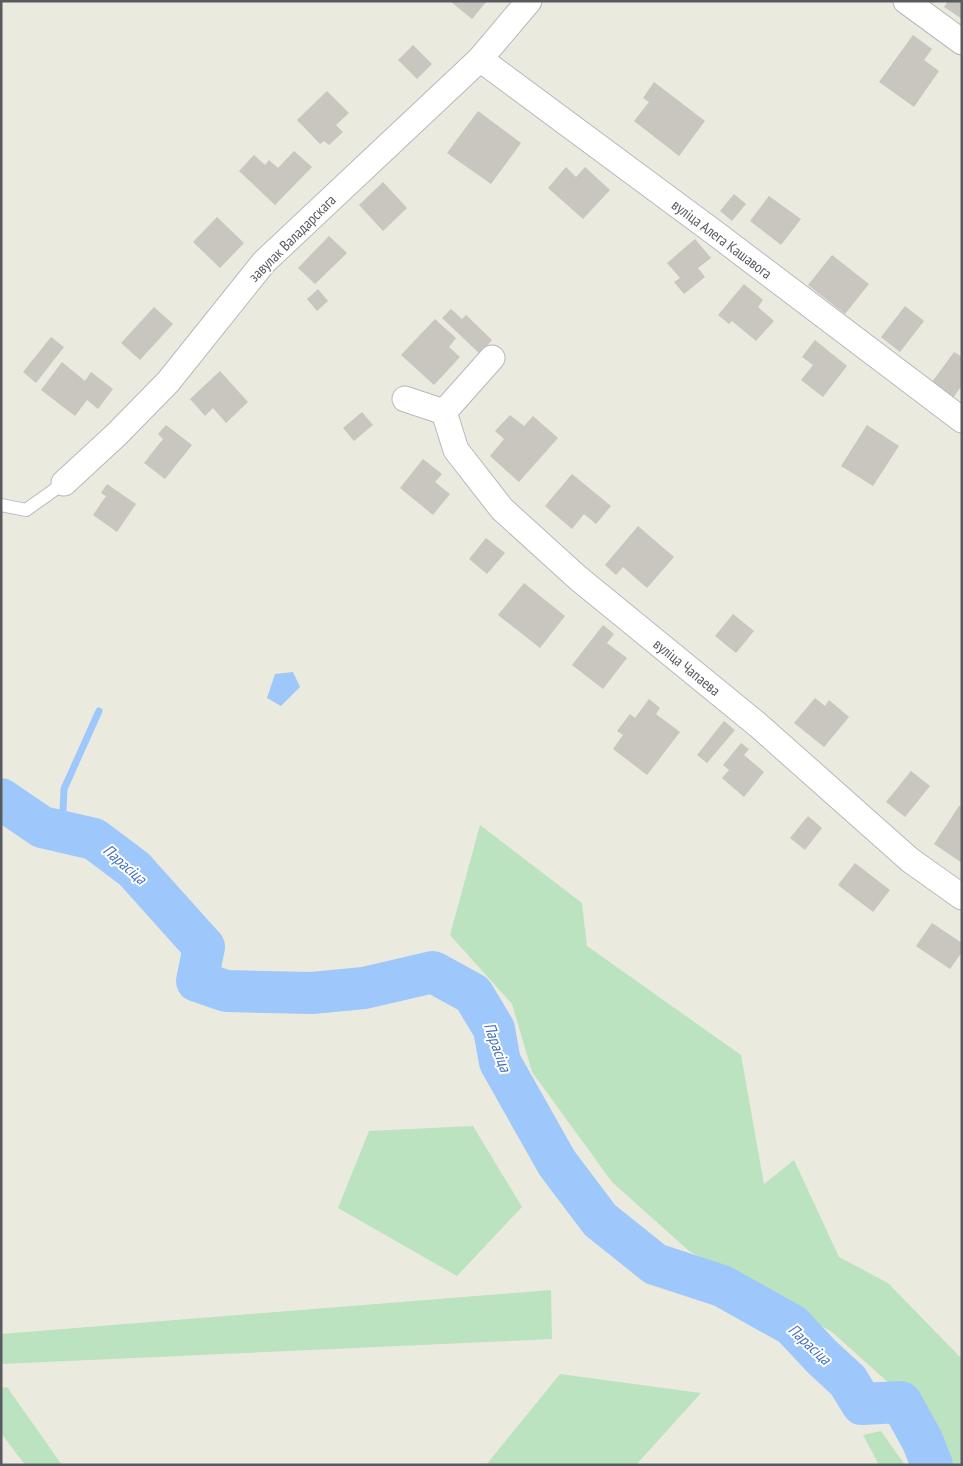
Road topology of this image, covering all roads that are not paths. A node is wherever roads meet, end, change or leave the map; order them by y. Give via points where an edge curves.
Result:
1 (529, 1) edge
2 (906, 1) edge
3 (962, 42) edge
4 (480, 59) junction
5 (492, 358) dead end
6 (405, 399) dead end
7 (444, 412) junction
8 (962, 420) edge
9 (64, 483) joint
10 (2, 506) edge
11 (962, 897) edge

1 - 4 street, завулак Валадарскага
2 - 3 street
4 - 8 street, вуліца Алега Кашавога
4 - 9 street, завулак Валадарскага via 264,262 168,382
5 - 7 street
6 - 7 street
7 - 11 street, вуліца Чапаева via 456,450 502,509 578,578 758,726 910,860
9 - 10 lane via 26,510

